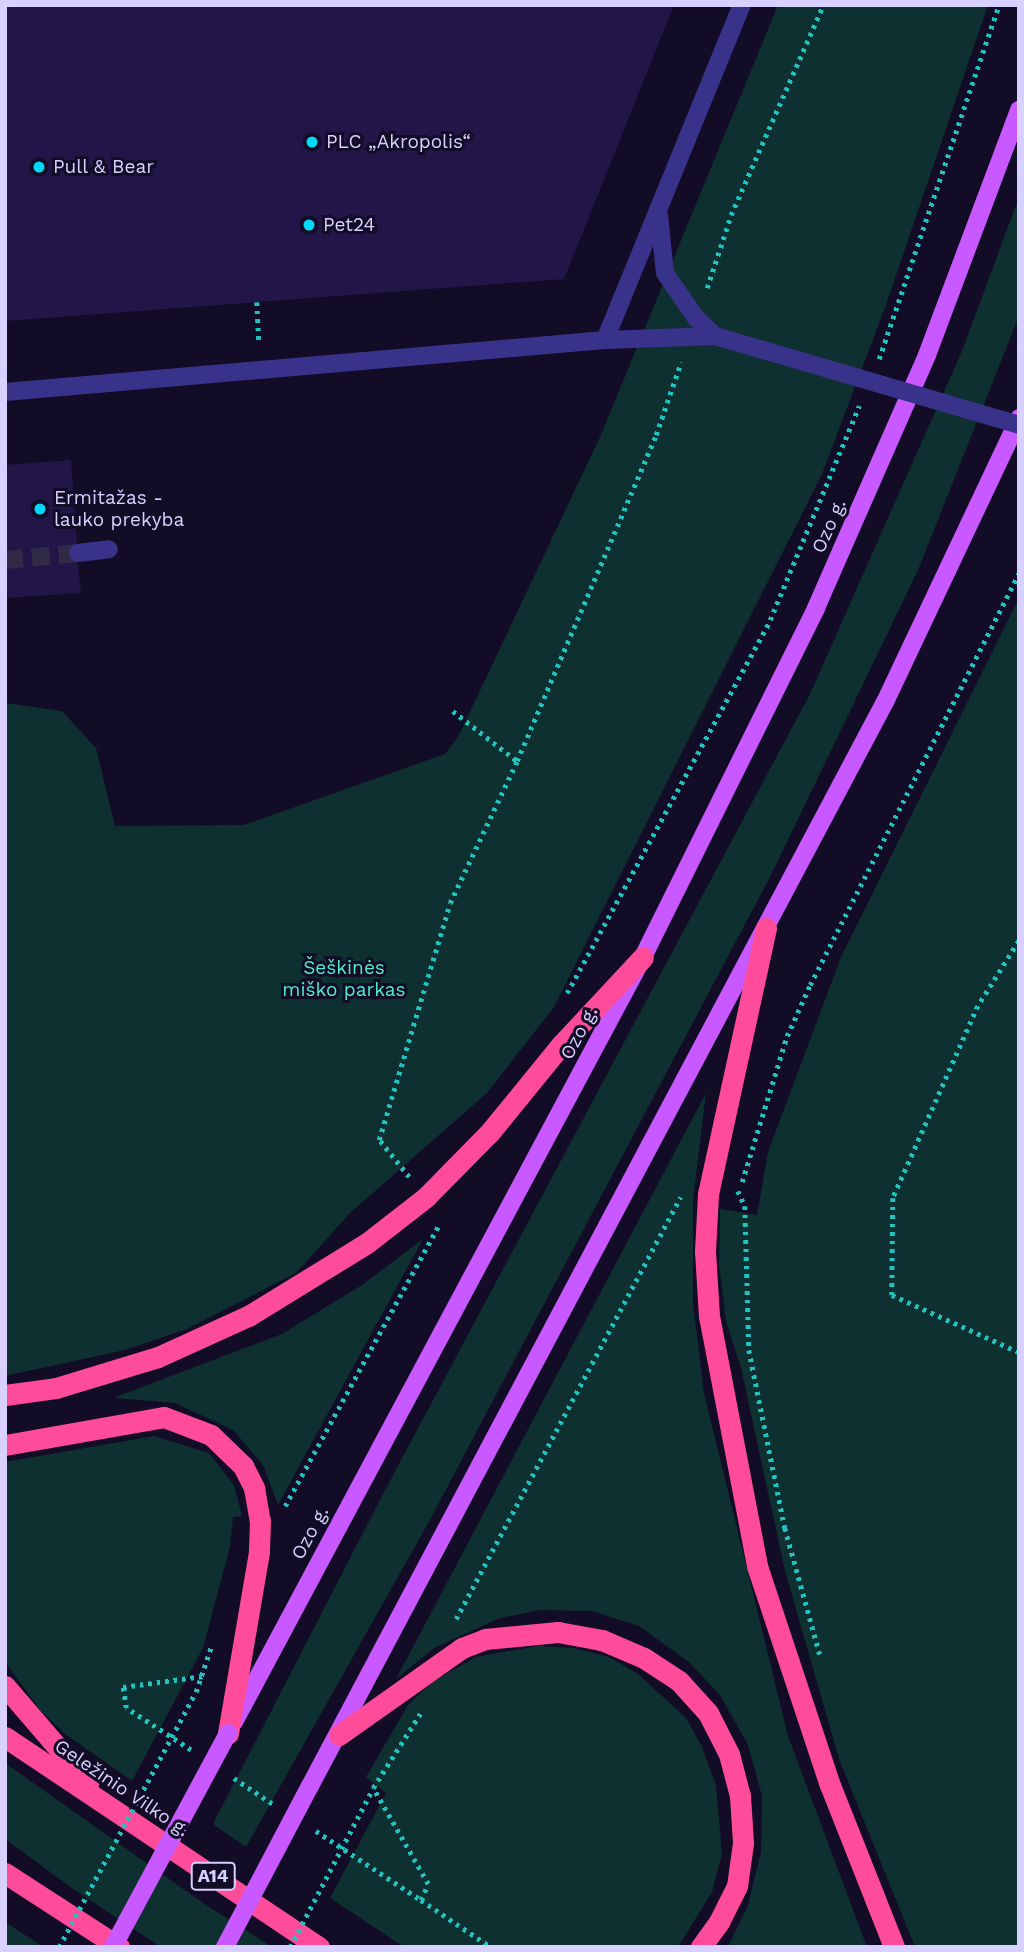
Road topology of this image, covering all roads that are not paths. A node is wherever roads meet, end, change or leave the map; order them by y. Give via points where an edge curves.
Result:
1 (742, 5) edge
2 (1019, 110) edge
3 (659, 207) junction
4 (693, 327) junction
5 (605, 340) junction
6 (5, 392) edge
7 (1019, 418) edge
8 (1019, 425) edge
9 (109, 549) dead end
10 (78, 553) tunnel mouth
11 (766, 928) junction
12 (643, 957) junction
13 (5, 1395) edge
14 (5, 1445) edge
15 (5, 1686) edge
16 (228, 1732) junction
17 (339, 1735) junction
18 (5, 1737) edge
19 (108, 1805) junction
20 (5, 1873) edge
21 (116, 1947) edge
22 (225, 1947) edge
23 (318, 1947) edge
24 (701, 1947) edge
25 (894, 1947) edge

1 - 3 street
2 - 12 main road, Ozo g. via 927,355 816,608
3 - 4 street via 665,272
3 - 5 street
4 - 5 street
4 - 8 street, bridge
5 - 6 street via 524,351
7 - 11 main road via 886,701
9 - 10 street
11 - 17 main road
11 - 25 highway via 708,1194 709,1316 757,1566 802,1707
12 - 13 highway via 561,1045 490,1132 426,1196 333,1266 250,1315 158,1357 56,1388
12 - 16 main road, Ozo g.
14 - 16 highway via 141,1418 178,1420 227,1446 254,1488 260,1521
15 - 19 highway
16 - 21 main road, Ozo g., bridge
17 - 22 main road, bridge
17 - 24 highway via 462,1648 522,1632 558,1632 602,1640 644,1658 679,1681 708,1713 729,1754 740,1796 743,1843 737,1886
18 - 19 highway, Geležinio Vilko g. / A14
19 - 23 highway, Geležinio Vilko g. / A14
20 - 21 highway

